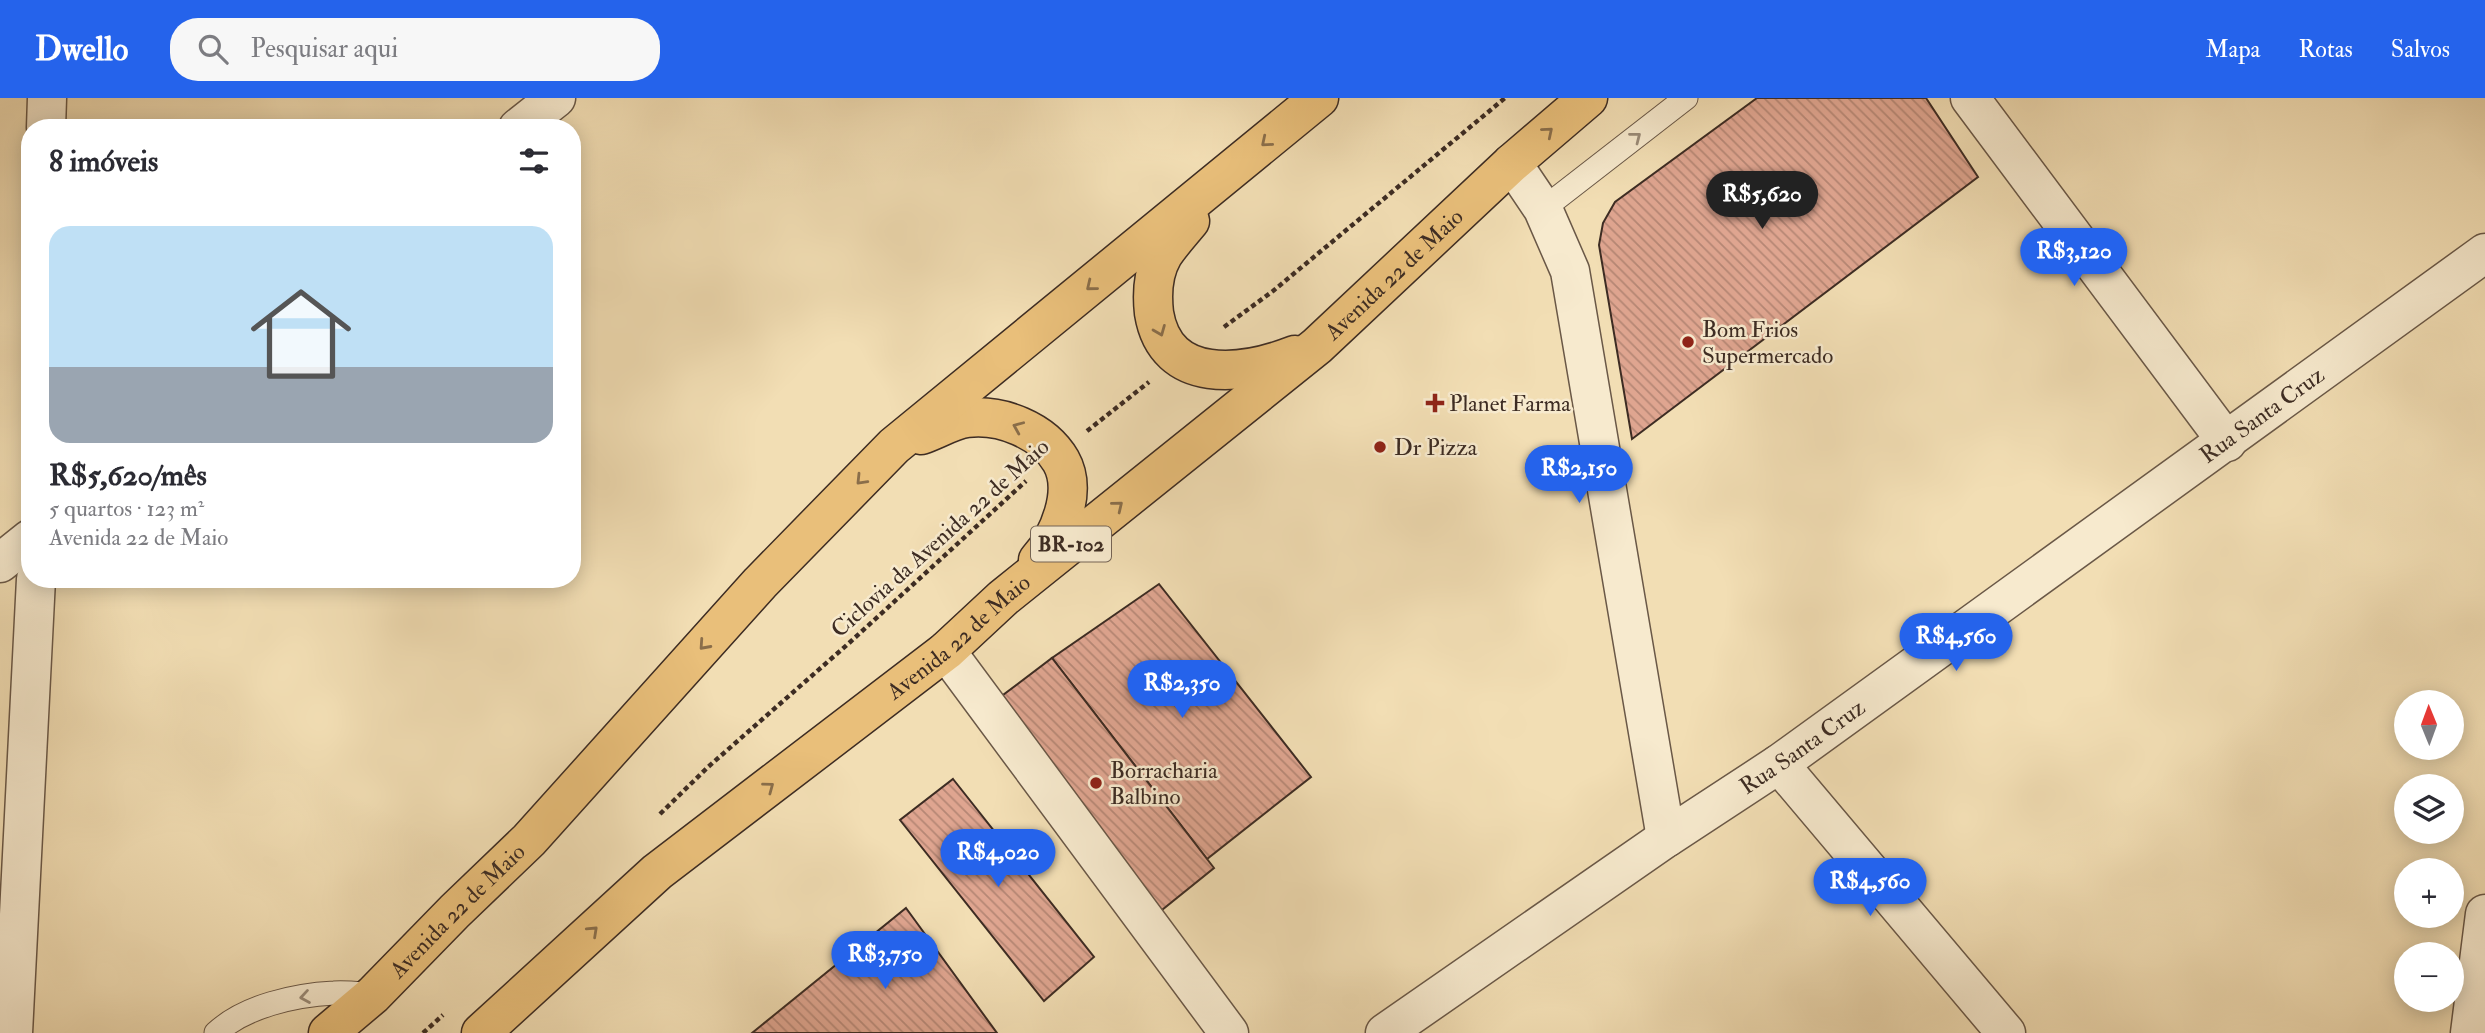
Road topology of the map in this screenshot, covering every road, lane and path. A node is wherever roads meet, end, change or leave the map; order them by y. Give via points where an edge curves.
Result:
1 (47, 98) edge
2 (556, 98) edge
3 (1319, 98) edge
4 (1504, 98) edge
5 (1588, 98) edge
6 (1686, 98) edge
7 (1970, 98) edge
8 (46, 119) edge
9 (529, 119) edge
10 (1512, 163) junction
11 (1234, 169) junction
12 (1543, 209) junction
13 (2485, 253) edge
14 (1317, 346) junction
15 (1182, 358) junction
16 (2227, 442) junction
17 (894, 446) junction
18 (1056, 456) junction
19 (21, 546) edge
20 (0, 563) edge
21 (36, 588) edge
22 (1003, 598) junction
23 (946, 651) junction
24 (1779, 764) junction
25 (652, 822) dead end
26 (1665, 838) junction
27 (2485, 914) edge
28 (373, 995) junction
29 (443, 1015) dead end
30 (488, 1031) edge
31 (13, 1033) edge
32 (216, 1033) edge
33 (328, 1033) edge
34 (423, 1033) edge
35 (1229, 1033) edge
36 (1385, 1033) edge
37 (2006, 1033) edge
38 (2470, 1033) edge

1 - 8 street
2 - 9 street
3 -> 11 main road, Avenida 22 de Maio
4 - 15 path, Ciclovia da Avenida 22 de Maio via 1273,291
10 -> 5 main road, Avenida 22 de Maio / BR-102
12 -> 6 lane
7 - 16 street
10 - 12 street
10 - 14 main road, Avenida 22 de Maio / BR-102
11 -> 15 main road via 1162,257 1155,278 1152,301 1160,336
11 -> 17 main road, Avenida 22 de Maio
12 - 26 street via 1570,271
13 - 16 street, Rua Santa Cruz
14 - 15 main road via 1242,370 1212,370
22 -> 14 main road, Avenida 22 de Maio / BR-102
15 - 18 path, Ciclovia da Avenida 22 de Maio
16 - 24 street, Rua Santa Cruz
18 -> 17 main road via 1024,428 997,419 966,418
17 -> 28 main road, Avenida 22 de Maio via 752,593 529,840
18 - 22 main road via 1067,487 1063,519 1051,547
18 - 25 path, Ciclovia da Avenida 22 de Maio
19 - 20 street
21 - 31 street
22 - 23 main road, Avenida 22 de Maio / BR-102
30 -> 23 main road, Avenida 22 de Maio / BR-102 via 657,872
23 - 35 street
24 - 26 street, Rua Santa Cruz
24 - 37 street
26 - 36 street, Rua Santa Cruz
27 - 38 street
28 -> 32 lane via 335,993 280,1001 228,1021
28 - 33 main road, Avenida 22 de Maio
29 - 34 path

